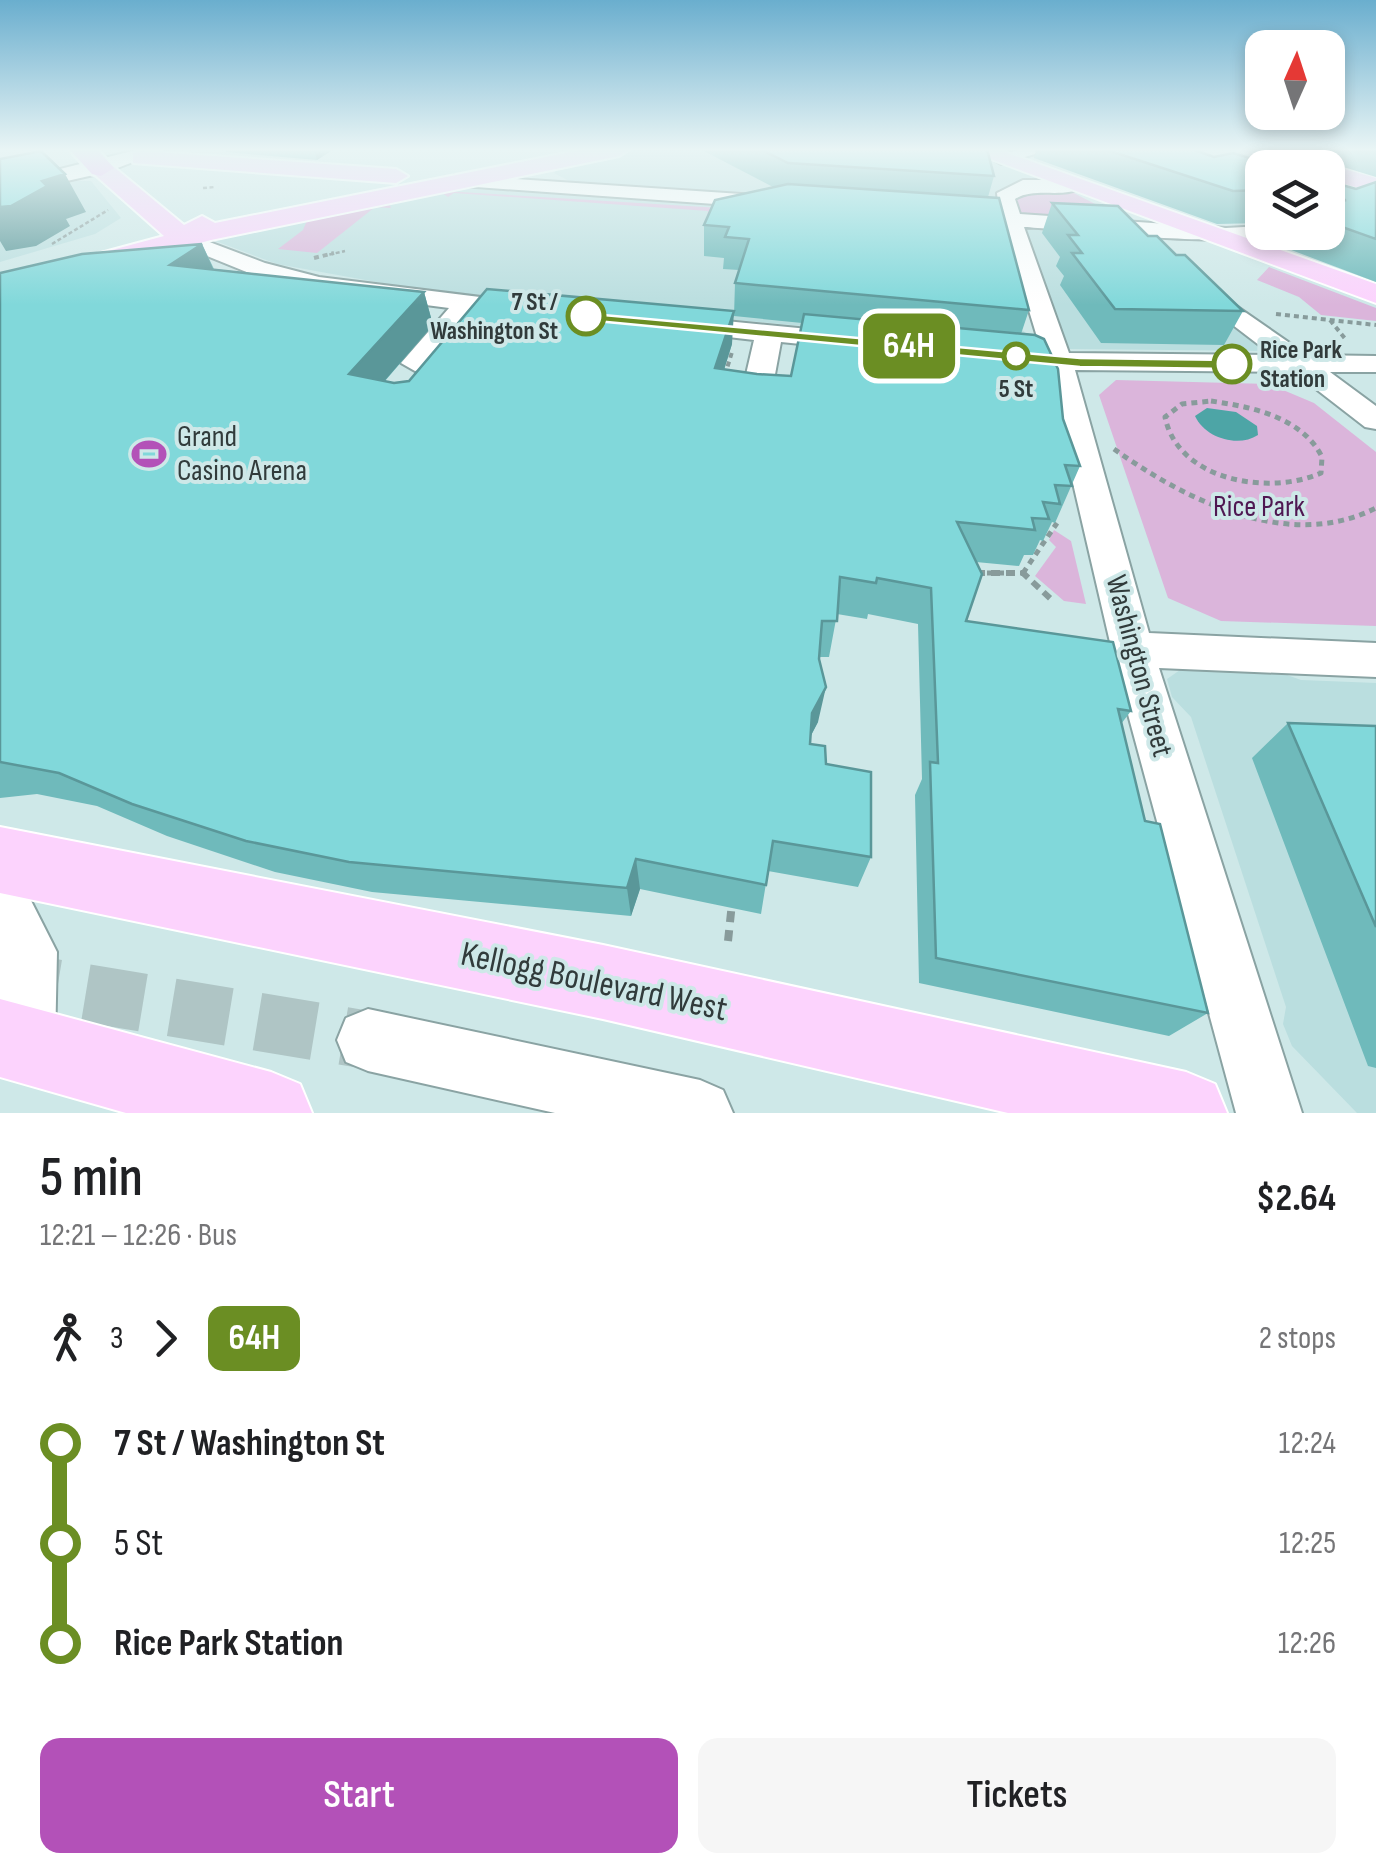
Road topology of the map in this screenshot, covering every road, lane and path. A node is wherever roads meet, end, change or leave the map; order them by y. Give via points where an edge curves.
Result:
1 (136, 201) edge
2 (138, 201) edge
3 (202, 201) edge
4 (344, 201) edge
5 (759, 201) edge
6 (1005, 201) edge
7 (1091, 201) edge
8 (1098, 201) edge
9 (1110, 201) edge
10 (194, 202) joint
11 (790, 203) edge
12 (108, 210) dead end
13 (959, 216) edge
14 (1010, 220) junction
15 (1056, 223) junction
16 (1126, 227) junction
17 (176, 231) junction
18 (1204, 232) junction
19 (1245, 232) edge
20 (1273, 250) edge
21 (345, 251) dead end
22 (1154, 251) edge
23 (61, 255) junction
24 (226, 257) junction
25 (310, 259) dead end
26 (1300, 267) junction
27 (0, 270) edge
28 (1184, 275) edge
29 (0, 288) edge
30 (1376, 294) edge
31 (476, 306) junction
32 (555, 313) edge
33 (1276, 314) dead end
34 (1330, 320) junction
35 (652, 322) edge
36 (1376, 326) edge
37 (769, 334) junction
38 (735, 342) edge
39 (868, 343) edge
40 (986, 354) edge
41 (1366, 356) edge
42 (1057, 360) junction
43 (1299, 364) junction
44 (416, 377) edge
45 (724, 378) edge
46 (756, 396) edge
47 (1372, 415) edge
48 (1112, 447) dead end
49 (1199, 463) joint
50 (1376, 508) edge
51 (1057, 523) edge
52 (959, 570) edge
53 (1023, 573) junction
54 (1054, 601) dead end
55 (1133, 646) junction
56 (1376, 660) edge
57 (0, 860) edge
58 (734, 890) edge
59 (0, 896) edge
60 (728, 941) dead end
61 (368, 1040) tunnel mouth
62 (12, 1042) edge
63 (271, 1113) edge
64 (700, 1113) edge
65 (1186, 1113) edge
66 (1268, 1113) edge

1 - 23 main road via 124,224
2 - 17 main road
3 - 10 main road
4 - 17 main road
5 - 11 street
6 - 14 street
7 - 15 street via 1090,218
8 - 16 street
9 - 18 main road
10 - 17 main road via 199,229
12 - 23 path via 80,222
13 - 14 street
14 - 15 street
14 - 42 street, Washington Street
15 - 16 street
16 - 18 street
16 - 22 street
17 - 23 main road
17 - 24 street
18 - 19 street
18 - 26 main road
20 - 26 main road
21 - 25 path
23 - 24 main road
23 - 27 main road
23 - 29 main road
24 - 31 street via 335,288
26 - 30 main road
28 - 43 street
31 - 32 street
31 - 44 street
33 - 34 path
34 - 36 path
34 - 41 path
35 - 37 street
37 - 39 street
37 - 46 street
38 - 45 path
40 - 42 street
41 - 43 street
42 - 43 street
42 - 55 street, Washington Street
43 - 47 street
48 - 50 path via 1180,493 1256,518 1344,522
49 - 49 path via 1172,442 1165,417 1182,404 1211,401 1286,421 1310,438 1324,462 1310,481 1282,486 1232,478
51 - 53 path
52 - 53 path
53 - 54 path
55 - 56 street via 1180,654
55 - 66 street, Washington Street
57 - 65 main road, Kellogg Boulevard West via 586,979
58 - 60 path
59 - 62 street via 28,952
61 - 64 street
62 - 63 main road

